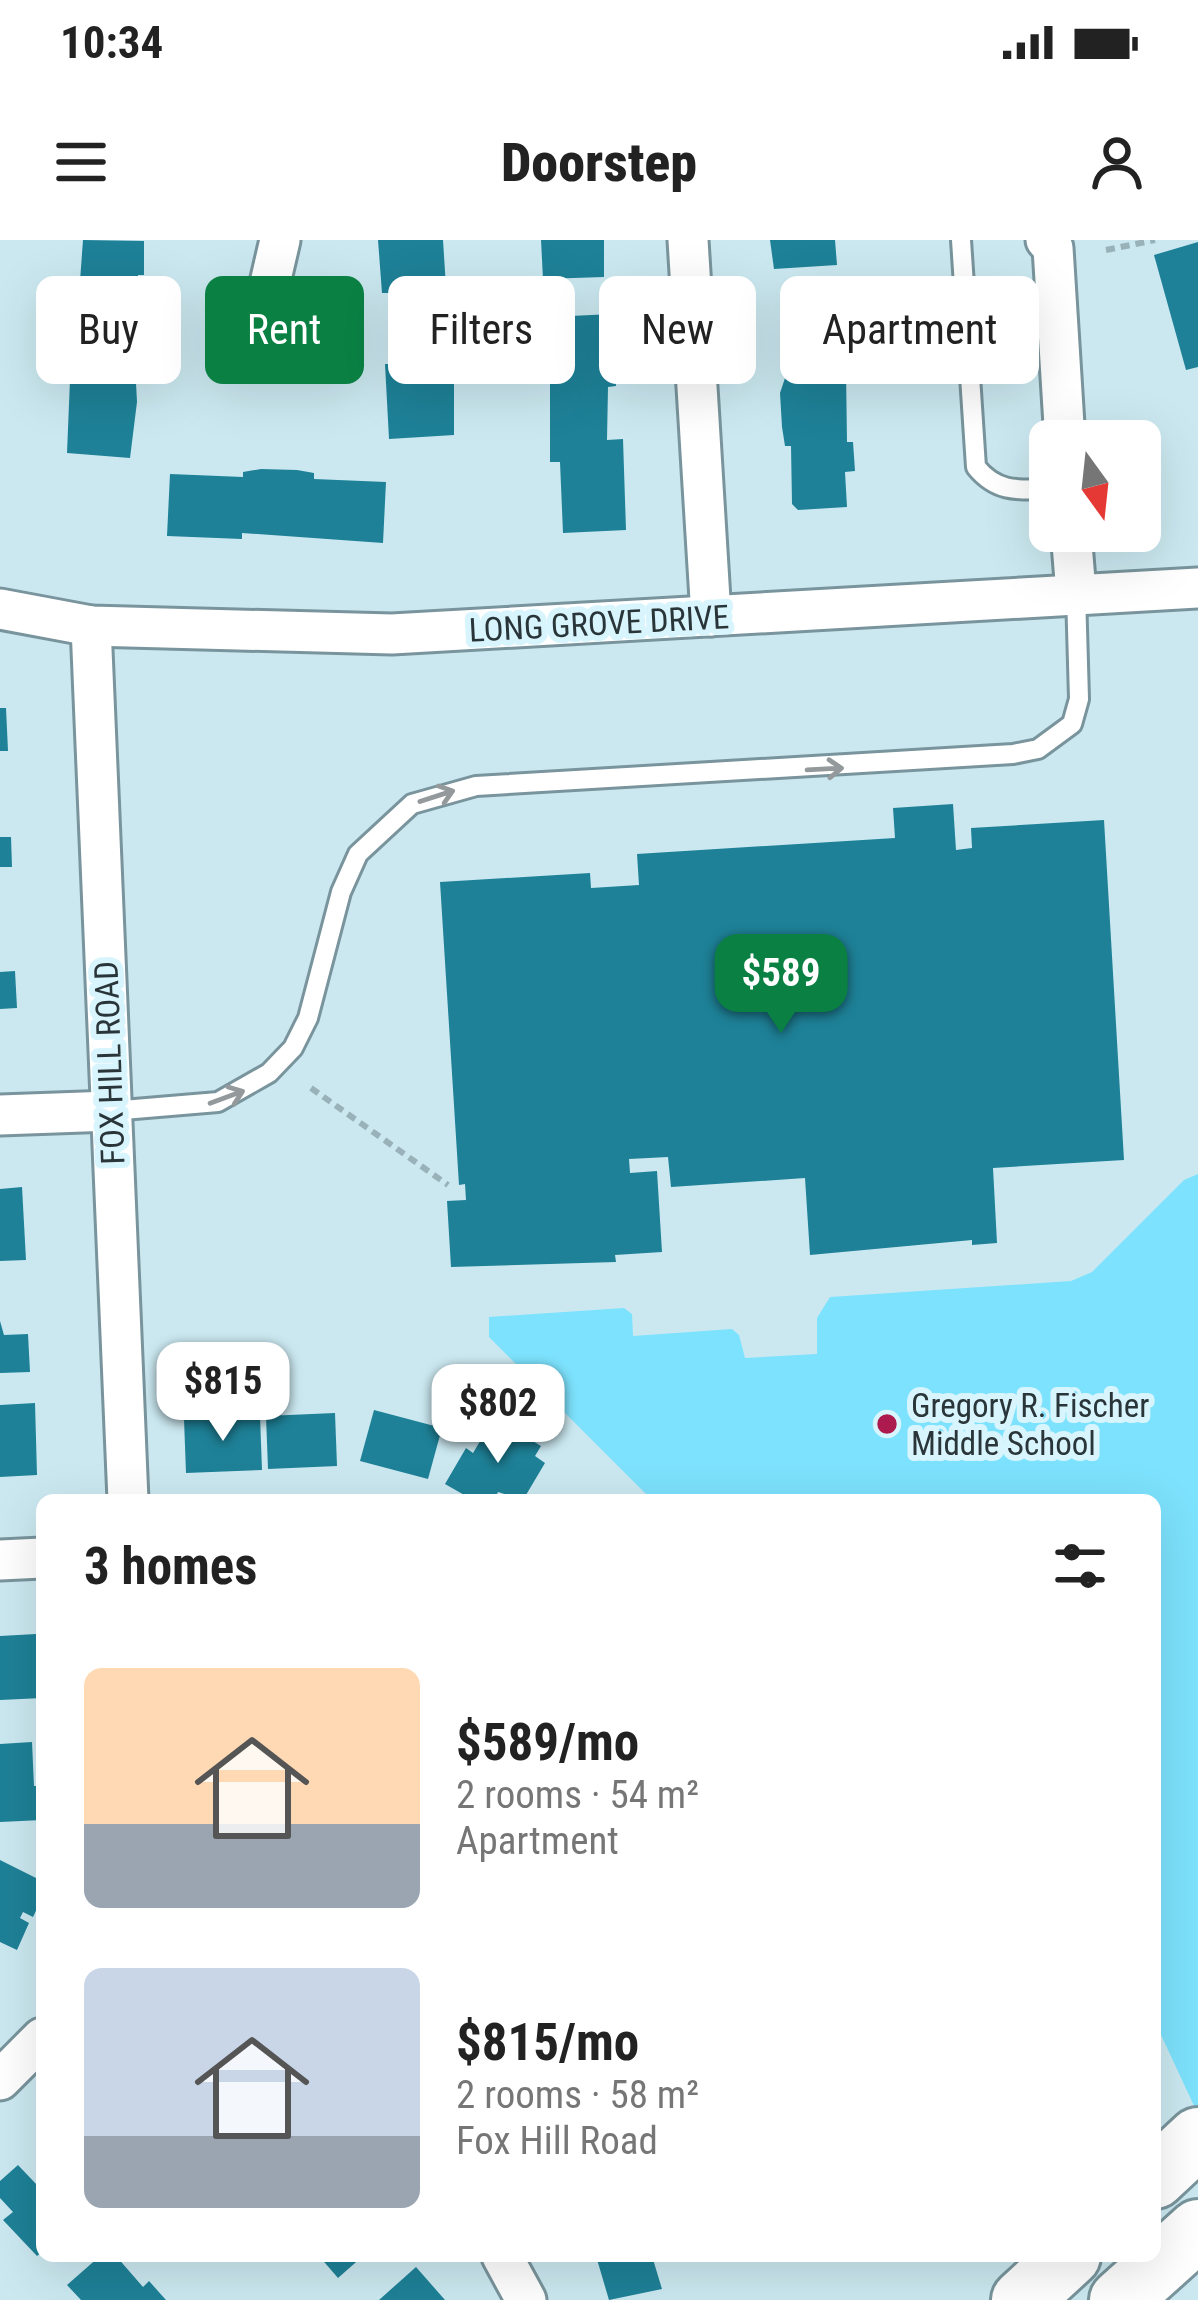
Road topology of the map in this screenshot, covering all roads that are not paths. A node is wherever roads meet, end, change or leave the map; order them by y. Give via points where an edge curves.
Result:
1 (280, 240) edge
2 (688, 240) edge
3 (961, 240) edge
4 (1046, 240) edge
5 (272, 276) edge
6 (1065, 420) edge
7 (1029, 489) edge
8 (1073, 552) edge
9 (1198, 588) edge
10 (1076, 593) junction
11 (0, 609) edge
12 (711, 616) junction
13 (91, 626) junction
14 (111, 1111) junction
15 (0, 1115) edge
16 (128, 1494) edge
17 (36, 1558) edge
18 (0, 1560) edge
19 (36, 2044) edge
20 (0, 2080) edge
21 (1198, 2138) edge
22 (1161, 2172) edge
23 (1198, 2230) edge
24 (505, 2262) edge
25 (1063, 2262) edge
26 (526, 2300) edge
27 (1022, 2300) edge
28 (1120, 2300) edge

1 - 5 street
2 - 12 street
3 - 7 lane via 976,467 1006,490
4 - 6 street via 1053,248
8 - 10 street
9 - 10 street, LONG GROVE DRIVE
10 - 12 street, LONG GROVE DRIVE
14 -> 10 lane via 218,1102 269,1073 308,1018 340,892 358,854 412,804 476,785 841,768 1038,748 1072,724
11 - 13 street, LONG GROVE DRIVE
12 - 13 street, LONG GROVE DRIVE via 392,634
13 - 14 street, FOX HILL ROAD
14 - 15 street
14 - 16 street, FOX HILL ROAD
17 - 18 street
19 - 20 street
21 - 22 main road
23 - 28 main road
24 - 26 street
25 - 27 main road

